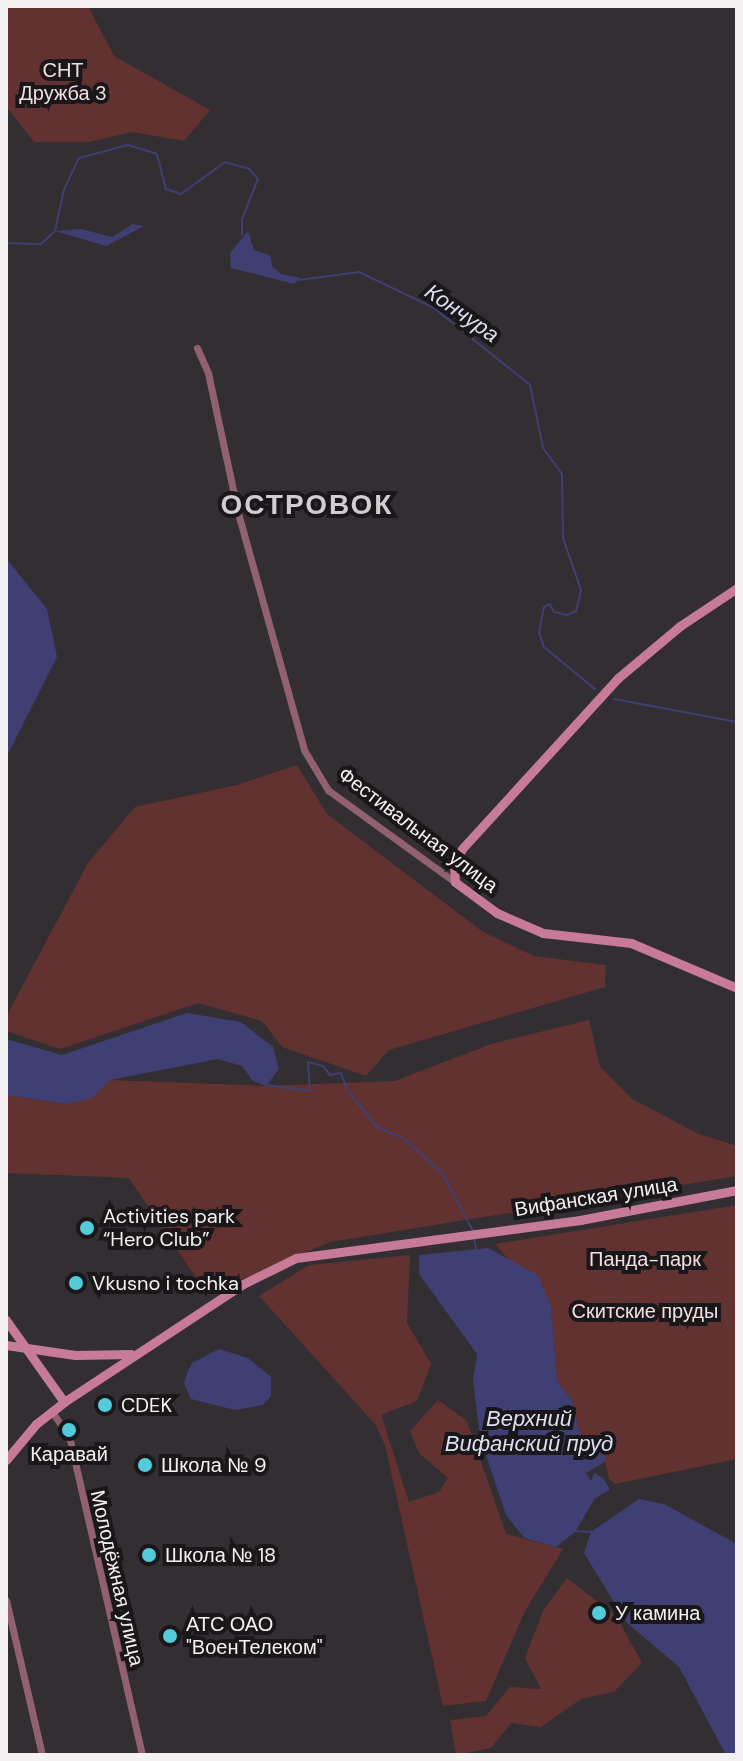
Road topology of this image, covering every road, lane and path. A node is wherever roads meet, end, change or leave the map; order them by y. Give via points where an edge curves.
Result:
1 (197, 348) dead end
2 (737, 588) edge
3 (455, 882) junction
4 (737, 988) edge
5 (737, 1190) edge
6 (6, 1320) edge
7 (6, 1345) edge
8 (25, 1350) junction
9 (134, 1354) junction
10 (64, 1402) junction
11 (52, 1412) junction
12 (6, 1460) edge
13 (6, 1600) edge
14 (42, 1755) edge
15 (142, 1755) edge

1 - 3 street, Фестивальная улица via 208,373 238,513 304,750 328,790
2 - 3 main road via 680,626 618,678 462,849 454,865
3 - 4 main road, Фестивальная улица via 497,913 543,933 631,943
5 - 9 main road, Вифанская улица via 296,1258 243,1284
6 - 8 main road
7 - 8 main road
8 - 9 main road
8 - 10 main road
9 - 10 main road, Вифанская улица
10 - 11 main road, Вифанская улица
11 - 12 main road, Вифанская улица
11 - 15 street, Молодёжная улица via 69,1436
13 - 14 street

